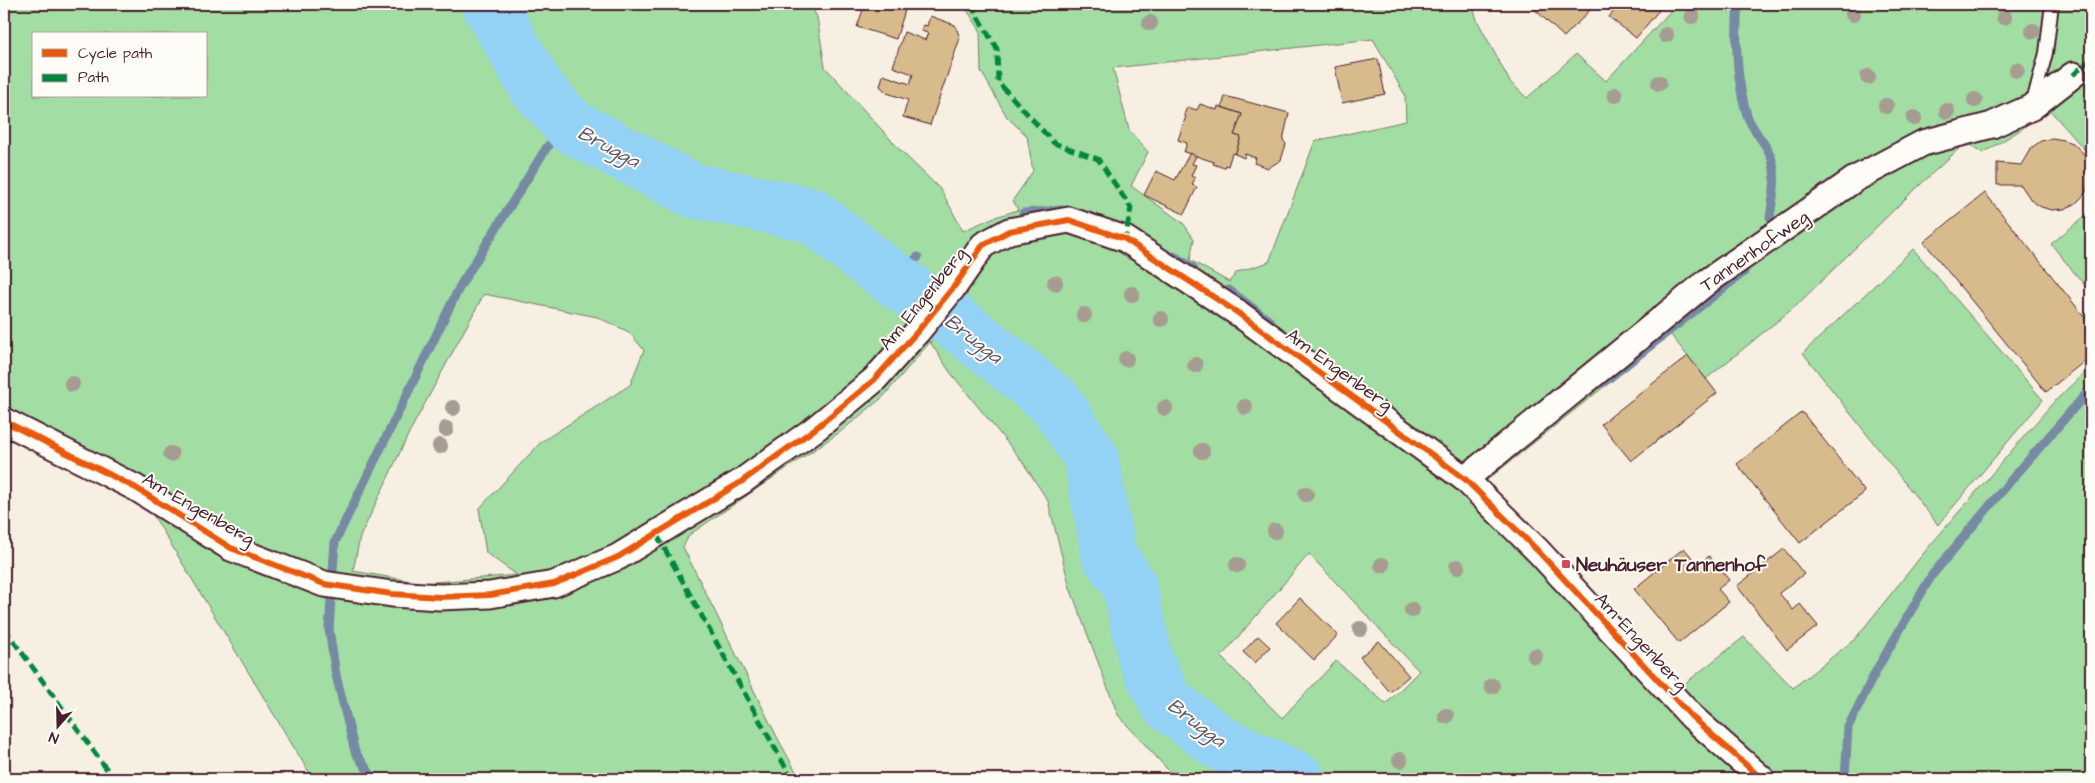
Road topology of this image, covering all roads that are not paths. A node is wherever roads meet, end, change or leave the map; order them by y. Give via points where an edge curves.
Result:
1 (2052, 4) edge
2 (2073, 75) dead end
3 (2032, 107) junction
4 (4, 421) edge
5 (1465, 479) junction
6 (1762, 779) edge

1 - 3 lane via 2046,52
2 - 3 street, Tannenhofweg
3 - 5 street, Tannenhofweg via 1992,125 1922,143 1855,179 1708,281
4 - 5 street, Am Engenberg via 136,488 231,548 334,586 440,597 490,595 554,584 618,558 741,482 816,428 874,380 956,284 983,245 1009,231 1069,220 1125,239 1238,312
5 - 6 street, Am Engenberg via 1538,551 1692,717

